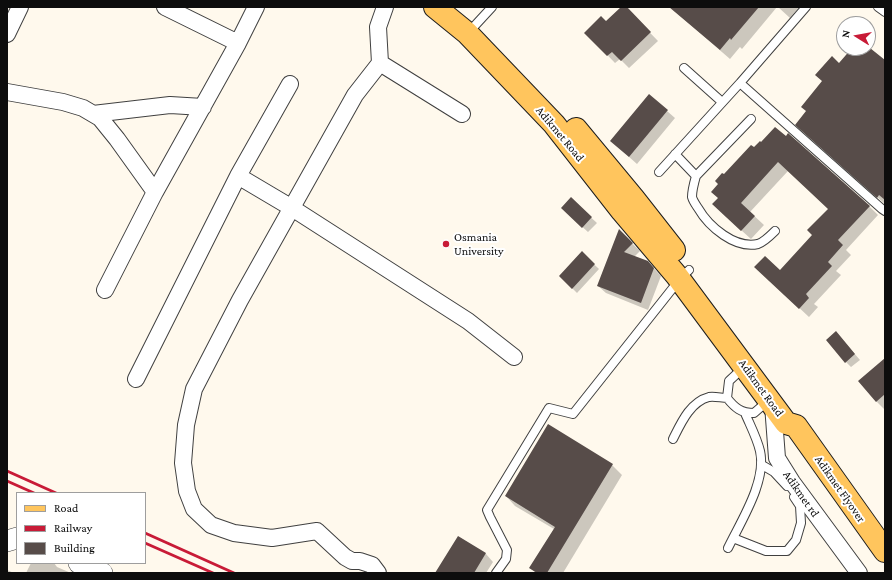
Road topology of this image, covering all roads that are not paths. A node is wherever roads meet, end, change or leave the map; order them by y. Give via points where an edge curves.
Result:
1 (20, 7) edge
2 (165, 7) edge
3 (256, 7) edge
4 (385, 7) edge
5 (435, 7) edge
6 (454, 7) edge
7 (492, 7) edge
8 (806, 7) edge
9 (878, 7) edge
10 (885, 12) edge
11 (471, 29) junction
12 (7, 34) edge
13 (238, 43) junction
14 (380, 63) junction
15 (684, 68) dead end
16 (740, 83) junction
17 (290, 84) dead end
18 (7, 92) edge
19 (722, 102) junction
20 (204, 106) junction
21 (93, 114) junction
22 (462, 114) dead end
23 (750, 119) dead end
24 (675, 154) junction
25 (659, 172) dead end
26 (238, 176) junction
27 (696, 176) junction
28 (155, 192) junction
29 (292, 208) junction
30 (885, 211) edge
31 (776, 231) dead end
32 (685, 274) junction
33 (105, 290) dead end
34 (514, 357) dead end
35 (744, 366) junction
36 (136, 379) dead end
37 (727, 398) junction
38 (771, 402) junction
39 (745, 413) junction
40 (799, 431) junction
41 (673, 439) dead end
42 (762, 465) junction
43 (733, 538) junction
44 (728, 548) dead end
45 (885, 551) edge
46 (81, 564) edge
47 (102, 573) edge
48 (378, 573) edge
49 (496, 573) edge
50 (859, 573) edge

1 - 12 street
2 - 13 street
3 - 13 street
4 - 14 street via 378,27
5 - 11 main road, Adikmet Road
6 - 11 main road, Adikmet Road
7 - 11 lane
8 - 16 lane
9 - 10 lane
11 - 32 main road, Adikmet Road via 554,124 622,211
13 - 20 street
14 - 22 street
14 - 29 street via 354,95
15 - 19 lane
16 - 19 lane
16 - 30 lane
17 - 26 street
18 - 21 street via 63,102
19 - 24 lane
20 - 21 street via 170,104
20 - 28 street
21 - 28 street via 100,118 117,139
23 - 27 lane
24 - 25 lane
24 - 27 lane
26 - 29 street
26 - 36 street
27 - 31 lane via 692,198 703,217 718,232 747,245 760,244
28 - 33 street
29 - 34 street via 468,321
29 - 48 street via 194,389 186,425 183,463 187,491 194,509 211,524 234,533 272,538 317,531 345,557 372,565
32 - 35 main road, Adikmet Road
32 - 40 main road, Adikmet Road via 797,416
32 - 49 lane via 573,414 549,408 487,510 507,550 506,558
35 - 37 lane via 729,381
35 - 38 main road, Adikmet Road
37 - 39 lane
37 - 41 lane via 709,397 697,403 685,416
38 - 39 lane via 754,413
38 - 40 main road, Adikmet Road via 786,423
38 - 50 street, Adikmet rd via 777,458
39 - 42 lane via 760,450
40 - 45 main road, Adikmet Flyover
42 - 43 lane via 758,486
42 - 43 lane via 774,472 787,486 800,506 801,523 796,540 787,550 766,551
43 - 44 lane
46 - 47 street

